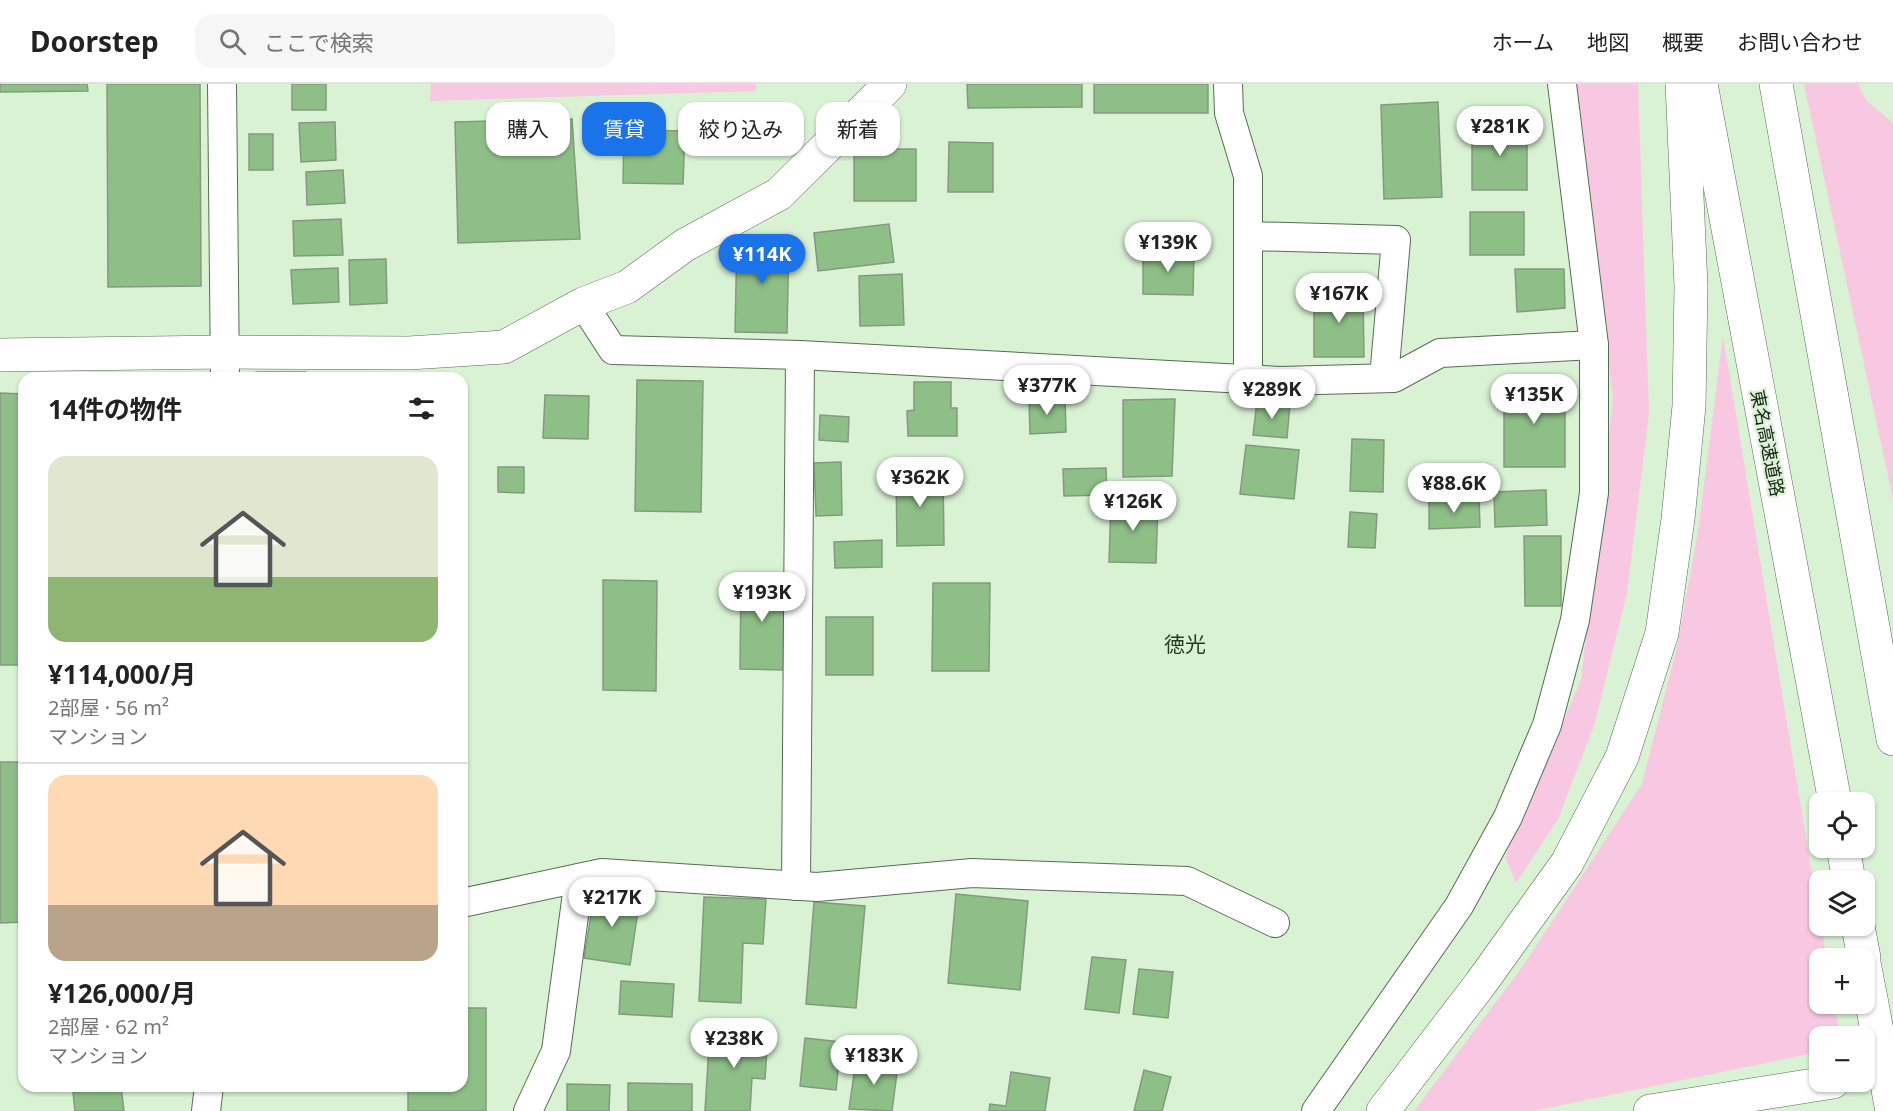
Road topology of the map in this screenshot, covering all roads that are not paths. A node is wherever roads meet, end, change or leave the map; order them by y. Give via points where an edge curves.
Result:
1 (222, 84) edge
2 (890, 84) edge
3 (1228, 84) edge
4 (1562, 84) edge
5 (1682, 84) edge
6 (1701, 84) edge
7 (1776, 84) edge
8 (1248, 236) junction
9 (583, 304) junction
10 (1594, 345) junction
11 (0, 355) edge
12 (800, 355) junction
13 (225, 365) edge
14 (1384, 378) junction
15 (1248, 379) junction
16 (1893, 738) edge
17 (1833, 792) edge
18 (579, 878) junction
19 (796, 886) junction
20 (468, 902) edge
21 (1275, 923) dead end
22 (1874, 1014) edge
23 (1893, 1069) edge
24 (1875, 1073) edge
25 (1809, 1086) edge
26 (208, 1092) edge
27 (206, 1111) edge
28 (528, 1111) edge
29 (1316, 1111) edge
30 (1383, 1111) edge
31 (1650, 1111) edge
32 (1892, 1111) edge

1 - 13 street
2 - 9 main road via 779,194 685,245 627,287
3 - 8 street via 1228,113 1248,176
4 - 10 street
5 - 30 main road via 1690,286 1689,406 1662,633 1622,757 1567,863
6 - 17 main road, 東名高速道路
7 - 16 main road
8 - 14 street via 1396,240
8 - 15 street
9 - 12 street via 613,350
9 - 13 main road via 504,348
10 - 14 street via 1440,353 1394,378
10 - 29 street via 1594,493 1575,620 1547,725 1508,817 1459,906
11 - 13 main road
12 - 15 street
12 - 19 street
14 - 15 street
18 - 19 street via 602,873
18 - 20 street
18 - 28 street via 556,1051
19 - 21 street via 972,873 1187,881
22 - 32 main road, bridge
23 - 24 main road
25 - 31 main road
26 - 27 street

